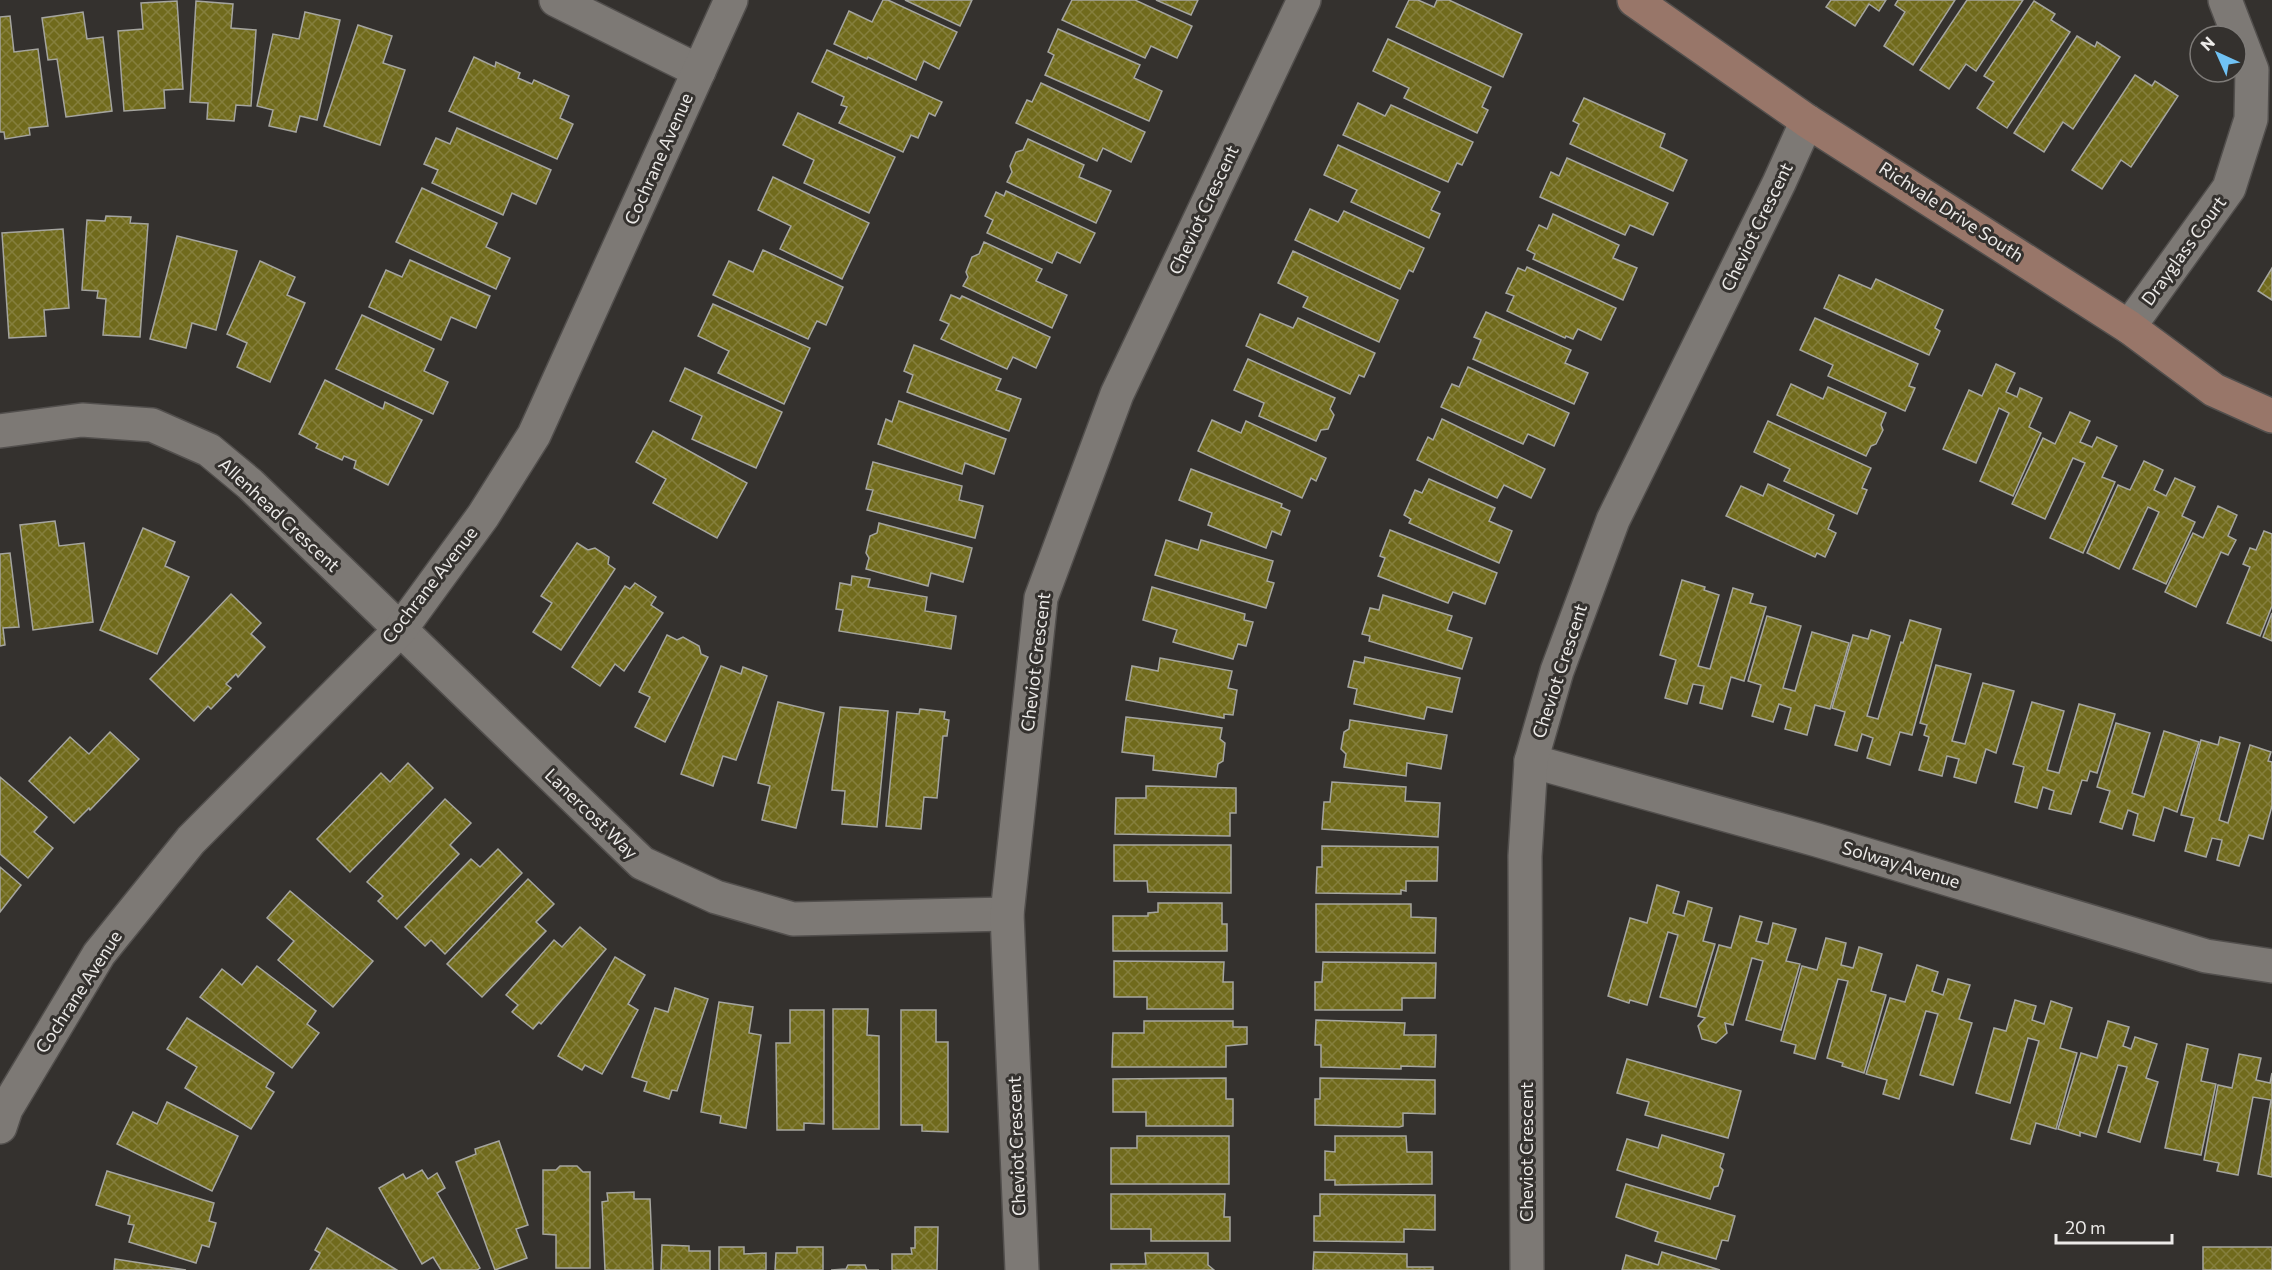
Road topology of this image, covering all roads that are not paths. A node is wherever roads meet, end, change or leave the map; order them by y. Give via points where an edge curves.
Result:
1 (556, 0) edge
2 (731, 0) edge
3 (1304, 0) edge
4 (1634, 0) edge
5 (2224, 0) edge
6 (699, 71) junction
7 (1807, 121) junction
8 (2129, 327) junction
9 (2272, 416) edge
10 (0, 431) edge
11 (399, 630) junction
12 (1531, 761) junction
13 (1007, 914) junction
14 (2272, 966) edge
15 (2, 1114) edge
16 (1022, 1270) edge
17 (1527, 1270) edge

1 - 6 street
2 - 6 street, Cochrane Avenue
3 - 13 street, Cheviot Crescent via 1117,394 1041,598
4 - 7 street, Richvale Drive South
5 - 8 street, Drayglass Court via 2252,70 2251,119 2229,188
6 - 11 street, Cochrane Avenue via 534,435 483,516
7 - 8 street, Richvale Drive South
7 - 12 street, Cheviot Crescent via 1613,520 1557,671
8 - 9 street, Richvale Drive South via 2214,390
10 - 11 street, Allenhead Crescent via 82,420 152,425 209,450 250,484
11 - 13 street, Lanercost Way via 642,863 716,897 794,919
11 - 15 street, Cochrane Avenue via 191,840 99,954
12 - 14 street, Solway Avenue via 1817,840 2206,956
12 - 17 street, Cheviot Crescent via 1526,856
13 - 16 street, Cheviot Crescent

